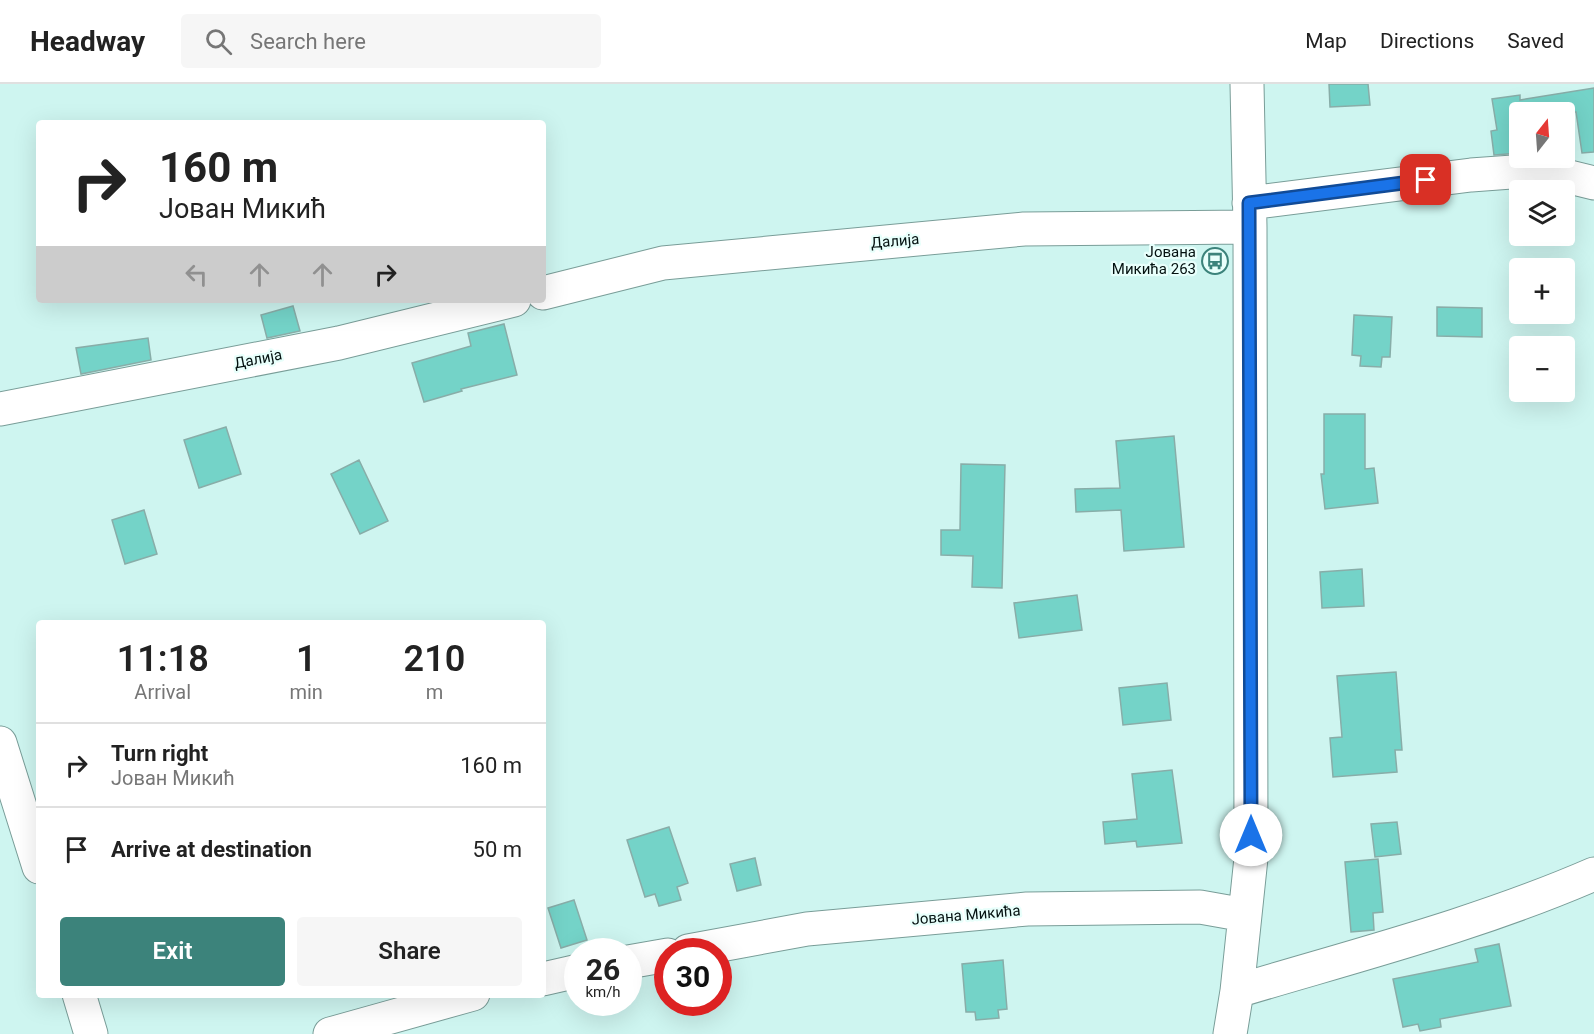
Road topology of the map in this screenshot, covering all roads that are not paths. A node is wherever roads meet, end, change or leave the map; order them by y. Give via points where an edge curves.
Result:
1 (1247, 84) edge
2 (1594, 183) edge
3 (1250, 215) junction
4 (546, 292) edge
5 (502, 303) edge
6 (0, 409) edge
7 (0, 742) edge
8 (36, 857) edge
9 (1594, 874) edge
10 (1245, 915) junction
11 (732, 943) edge
12 (564, 974) edge
13 (546, 978) edge
14 (1237, 991) junction
15 (80, 998) edge
16 (460, 998) edge
17 (92, 1034) edge
18 (330, 1034) edge
19 (1230, 1034) edge

1 - 3 street
2 - 3 street, Далија via 1541,170 1471,175
3 - 4 street, Далија via 1024,229 663,263
3 - 10 street via 1251,858
5 - 6 street, Далија via 339,343
7 - 8 street
9 - 14 street via 1459,924
10 - 11 street, Јована Микића via 1200,907 1027,909 807,929
10 - 14 street
12 - 13 street
14 - 19 street
15 - 17 street
16 - 18 street

